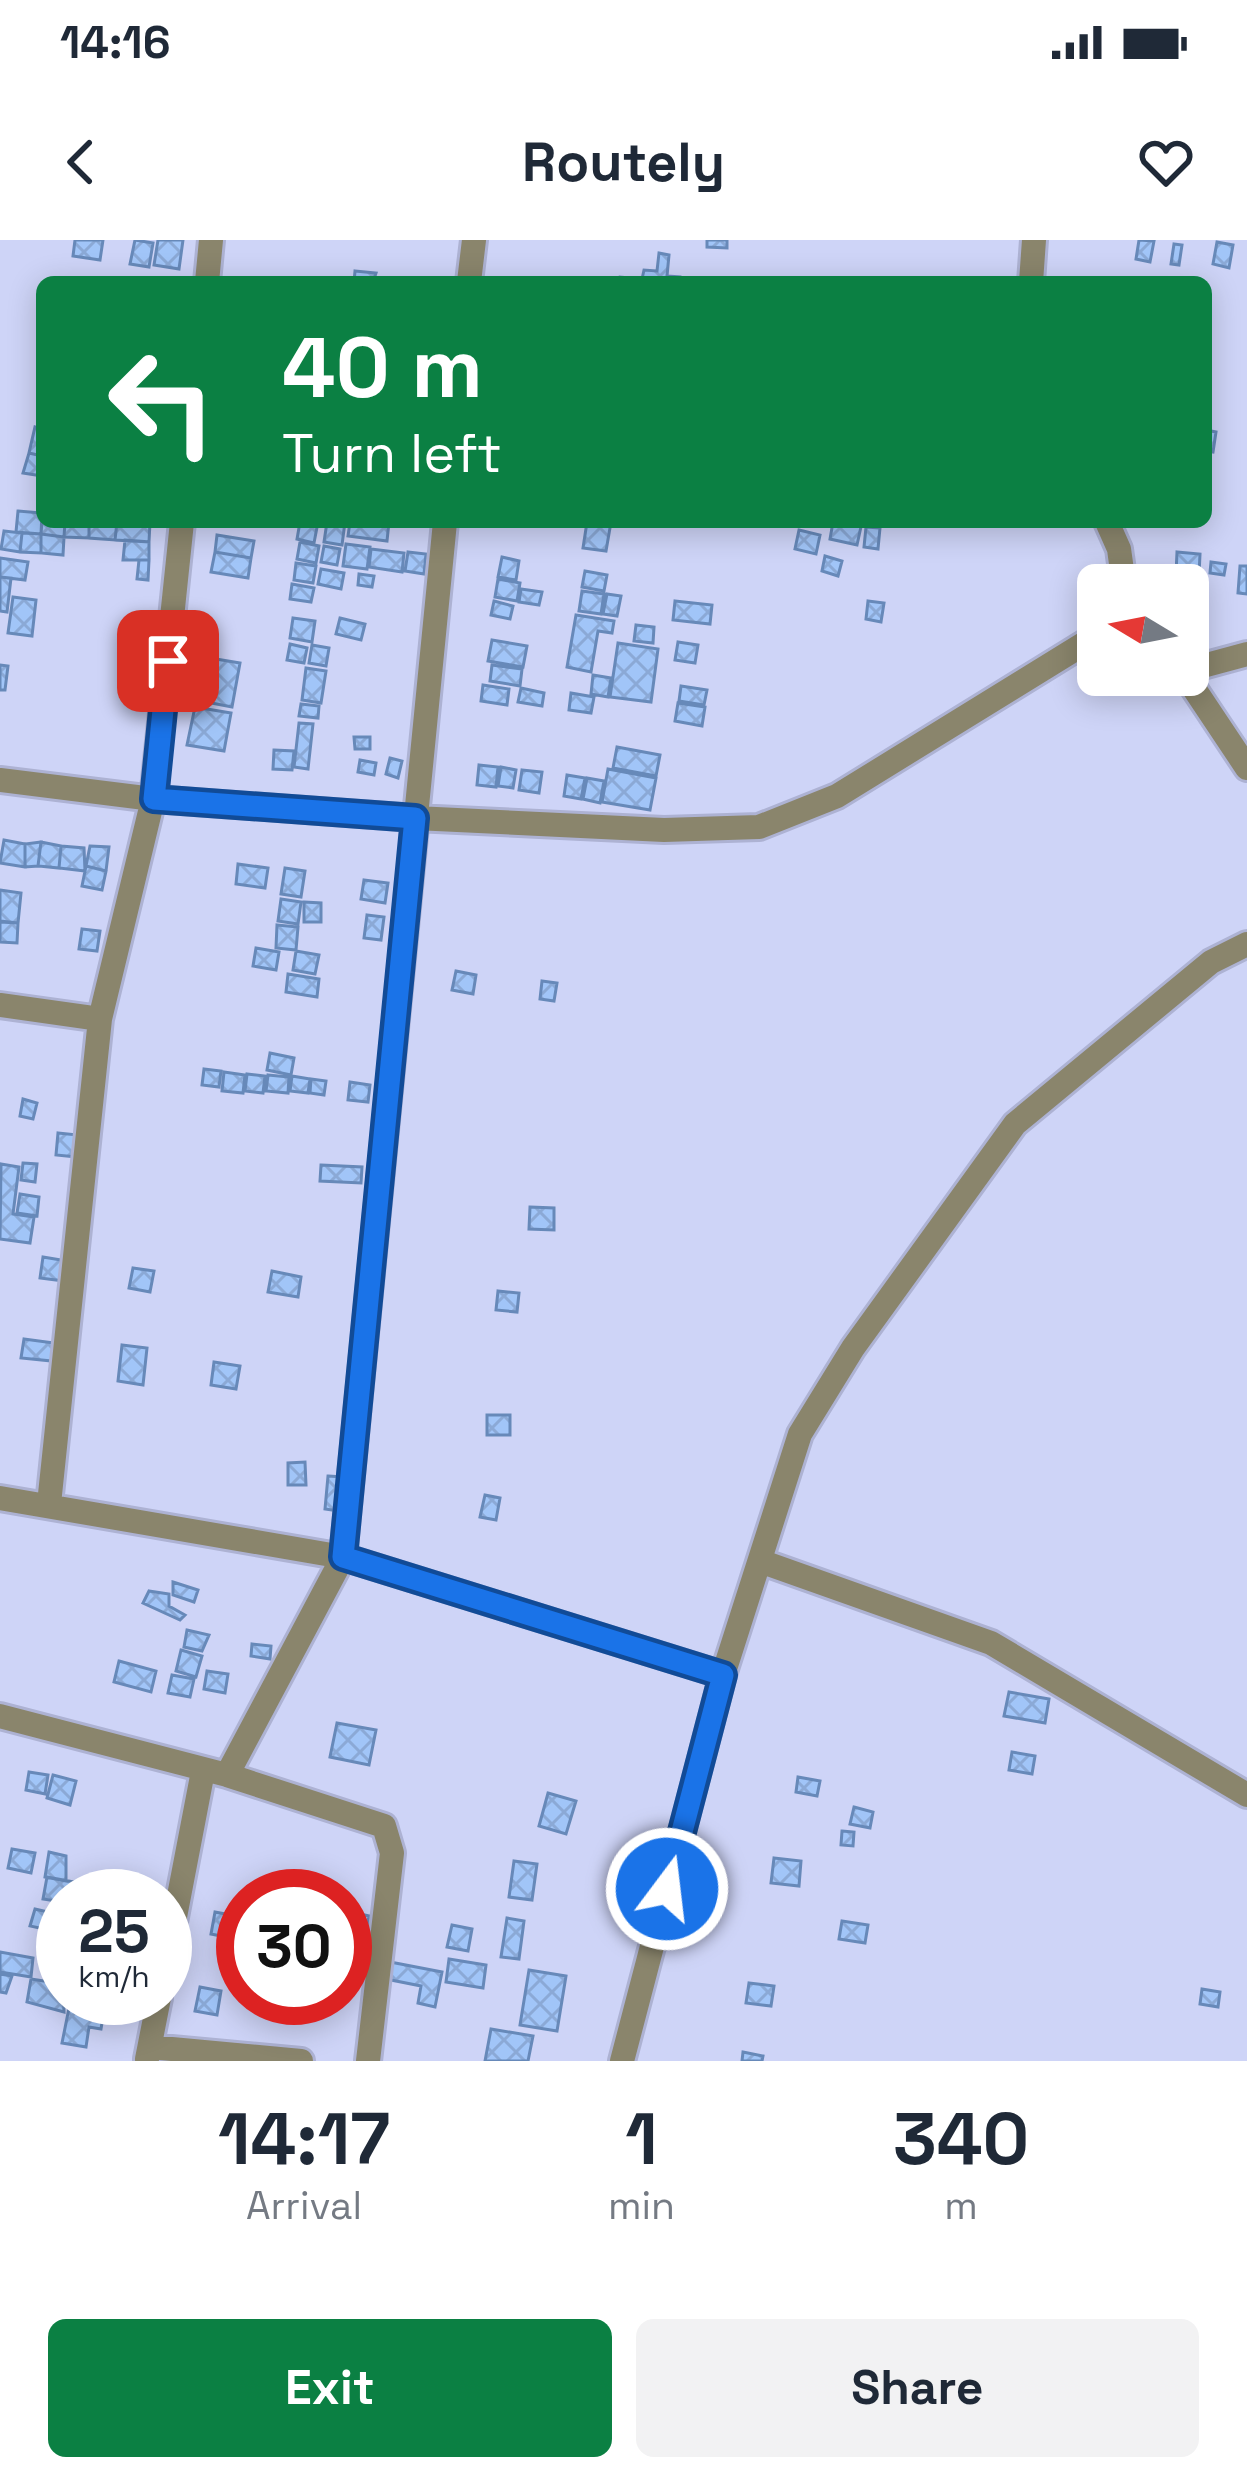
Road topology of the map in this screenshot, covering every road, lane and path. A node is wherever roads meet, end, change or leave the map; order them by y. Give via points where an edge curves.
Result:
1 (211, 240) edge
2 (474, 240) edge
3 (1034, 240) edge
4 (208, 276) edge
5 (470, 276) edge
6 (1031, 276) edge
7 (181, 528) edge
8 (444, 528) edge
9 (1110, 528) edge
10 (1121, 564) edge
11 (1077, 648) edge
12 (1247, 654) edge
13 (1209, 665) edge
14 (1201, 696) edge
15 (1247, 768) edge
16 (0, 780) edge
17 (154, 799) junction
18 (415, 818) junction
19 (1247, 944) edge
20 (0, 1004) edge
21 (100, 1019) junction
22 (0, 1498) edge
23 (49, 1504) junction
24 (343, 1557) junction
25 (760, 1561) junction
26 (723, 1675) junction
27 (0, 1716) edge
28 (215, 1773) junction
29 (1247, 1795) edge
30 (191, 1869) edge
31 (148, 2054) edge
32 (302, 2061) edge
33 (368, 2061) edge
34 (622, 2061) edge

1 - 4 street
2 - 5 street
3 - 6 street
7 - 17 street
8 - 18 street
9 - 10 street
11 - 18 street via 837,796 759,826 664,830
12 - 13 street
14 - 15 street
16 - 17 street
17 - 18 street
17 - 21 street
18 - 24 street
19 - 25 street via 1210,962 1015,1124 800,1434
20 - 21 street
21 - 23 street
22 - 23 street
23 - 24 street
24 - 26 street
24 - 28 street
25 - 26 street
25 - 29 street via 991,1643
26 - 34 street
27 - 28 street
28 - 30 street
28 - 33 street via 384,1826 392,1853
31 - 32 street

